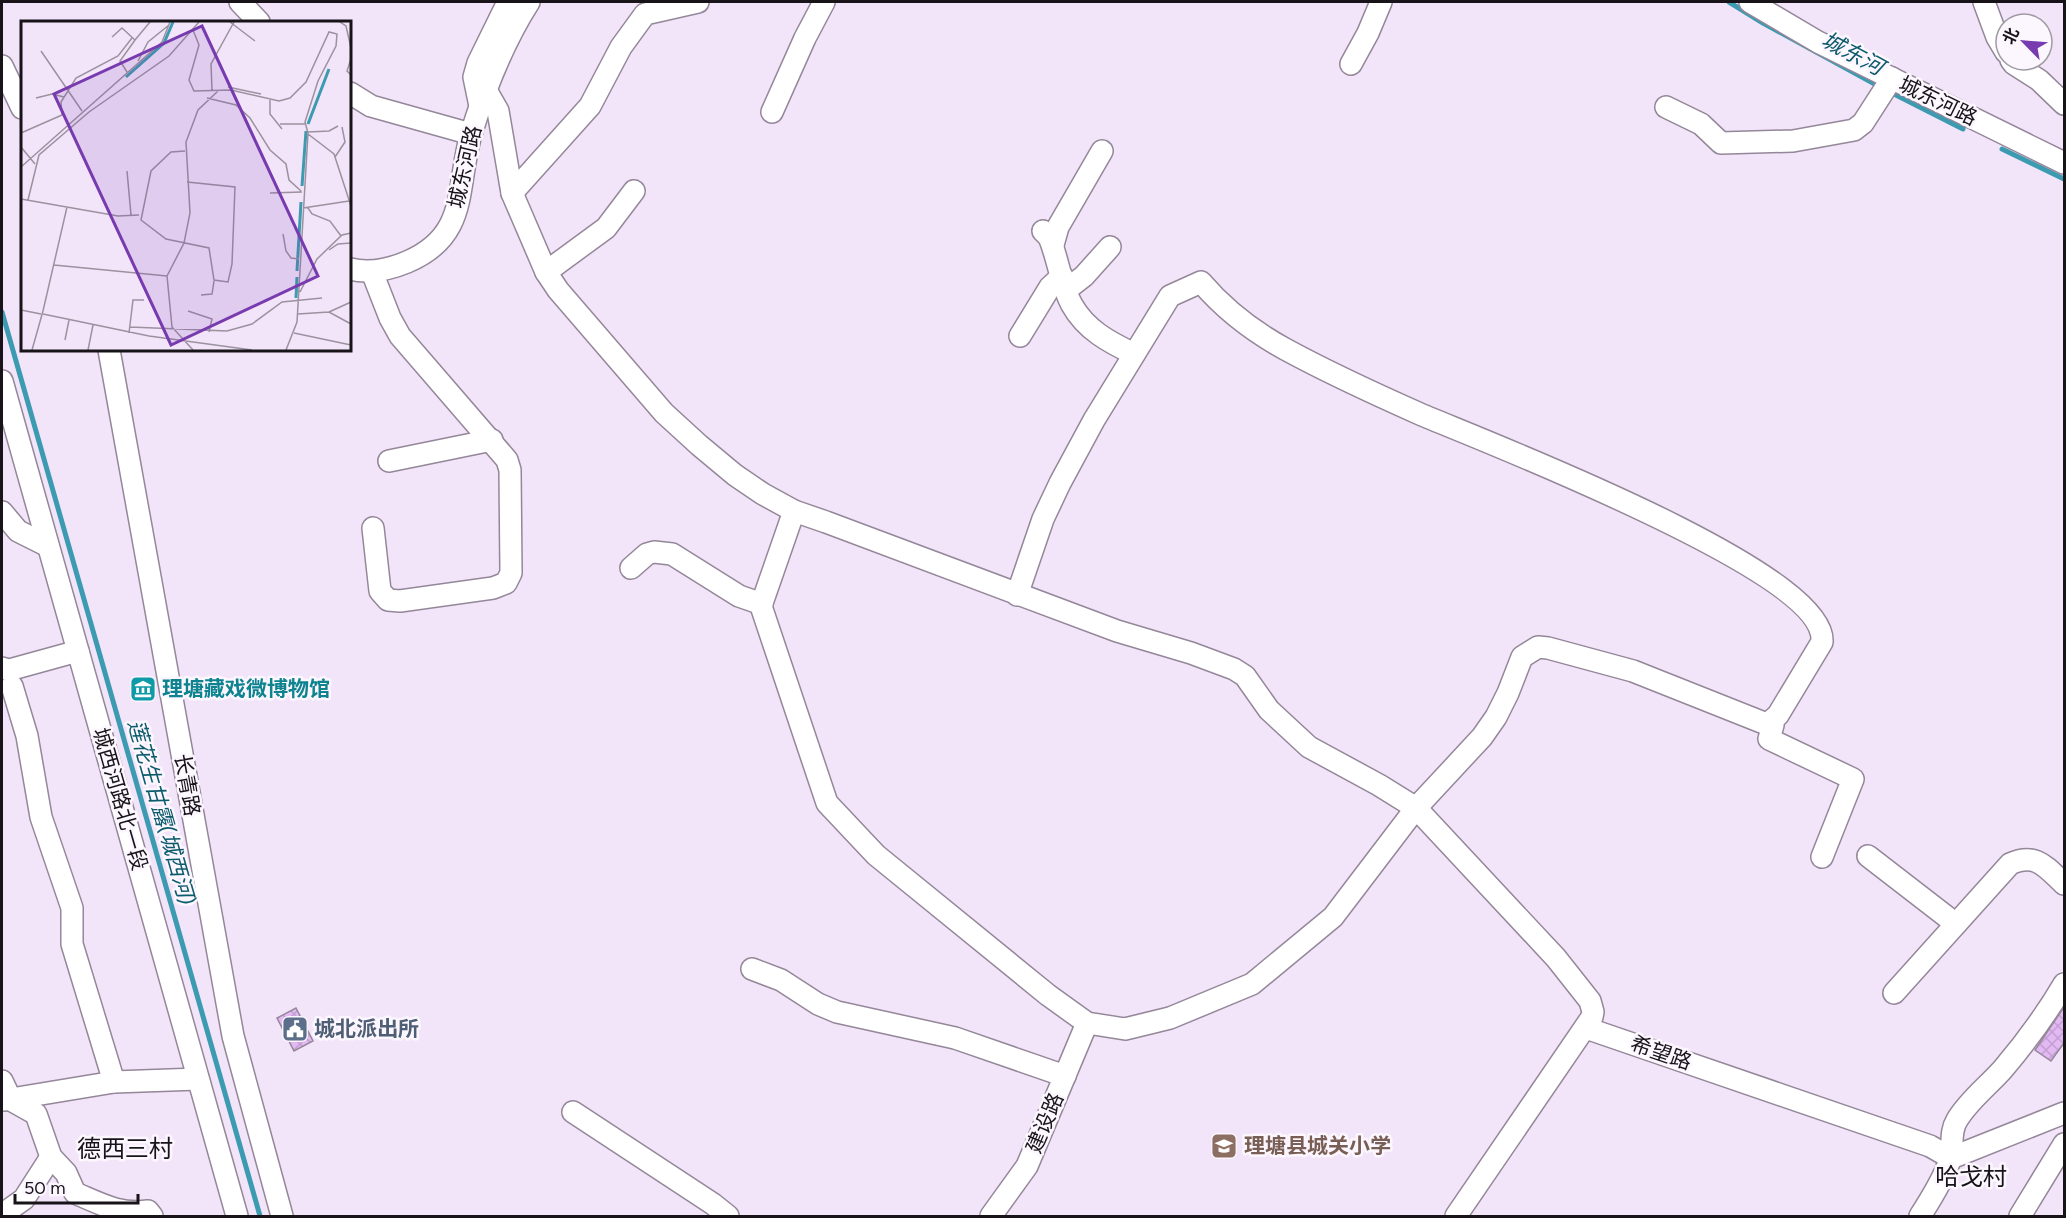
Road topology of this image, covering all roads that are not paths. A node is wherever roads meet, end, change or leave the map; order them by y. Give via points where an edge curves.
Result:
1 (240, 2) edge
2 (508, 2) edge
3 (529, 2) edge
4 (698, 2) edge
5 (824, 2) edge
6 (1381, 2) edge
7 (1750, 2) edge
8 (1984, 2) edge
9 (258, 21) edge
10 (1994, 29) edge
11 (1351, 64) dead end
12 (10, 68) edge
13 (2026, 72) edge
14 (1892, 78) junction
15 (351, 94) edge
16 (483, 98) junction
17 (2064, 104) edge
18 (21, 105) edge
19 (1666, 107) dead end
20 (772, 112) dead end
21 (471, 134) junction
22 (1102, 152) dead end
23 (2064, 163) edge
24 (634, 191) dead end
25 (512, 193) junction
26 (1110, 247) dead end
27 (351, 269) edge
28 (372, 272) junction
29 (546, 272) junction
30 (1064, 283) junction
31 (1020, 336) dead end
32 (109, 351) edge
33 (1134, 354) junction
34 (2, 381) edge
35 (492, 440) junction
36 (389, 461) dead end
37 (2, 512) edge
38 (794, 512) junction
39 (374, 528) dead end
40 (48, 546) junction
41 (631, 568) dead end
42 (1017, 595) junction
43 (762, 604) junction
44 (78, 651) junction
45 (7, 677) edge
46 (1770, 722) junction
47 (1416, 808) junction
48 (1868, 856) dead end
49 (1822, 857) dead end
50 (2064, 884) edge
51 (1956, 924) junction
52 (752, 969) dead end
53 (2064, 984) edge
54 (1894, 993) dead end
55 (1087, 1023) junction
56 (1586, 1028) junction
57 (1065, 1076) junction
58 (198, 1079) junction
59 (114, 1082) junction
60 (5, 1094) edge
61 (573, 1112) dead end
62 (2064, 1113) edge
63 (2064, 1144) edge
64 (51, 1157) junction
65 (1951, 1158) junction
66 (715, 1212) edge
67 (4, 1216) edge
68 (152, 1216) edge
69 (237, 1216) edge
70 (282, 1216) edge
71 (991, 1216) edge
72 (1456, 1216) edge
73 (1920, 1216) edge
74 (2020, 1216) edge

1 - 9 street
2 - 16 street via 474,77
3 - 16 street, 城东河路
4 - 25 street via 645,14 621,47 590,106
5 - 20 street
6 - 11 street
7 - 14 street, 城东河路 via 1818,42
8 - 10 street
12 - 18 street
13 - 17 street
14 - 19 street via 1863,123 1854,130 1793,141 1721,142 1701,124
14 - 23 street, 城东河路
15 - 21 street via 371,106
16 - 21 street, 城东河路
16 - 25 street via 498,111
21 - 28 street, 城东河路 via 460,198 450,227 440,241 416,258
22 - 30 street via 1048,238
24 - 29 street via 606,228
25 - 29 street
26 - 30 street via 1084,276
27 - 28 street, 城东河路
28 - 35 street via 400,336
29 - 38 street via 664,413 735,475
30 - 31 street via 1050,287
30 - 33 street via 1071,303 1085,322 1111,343
32 - 70 street, 长青路 via 233,1036
33 - 42 street via 1060,483
33 - 46 street via 1170,296 1201,282 1233,314 1284,348 1417,413 1635,506 1716,547 1791,595 1813,618 1822,635 1822,642
34 - 40 street, 城西河路北一段
35 - 36 street
35 - 39 street via 510,470 512,568 503,584 411,600 388,600 380,591
37 - 40 street via 18,531
38 - 42 street
38 - 43 street
40 - 44 street, 城西河路北一段
41 - 43 street via 647,554 672,554 739,596
42 - 47 street via 1234,669 1245,676 1269,710 1309,747
43 - 55 street via 827,803 876,855
44 - 45 street via 9,670
44 - 58 street, 城西河路北一段
45 - 59 street via 27,736 41,817 72,908 72,945
46 - 47 street via 1759,722 1633,671 1539,647 1522,657 1504,701 1482,737
46 - 49 street via 1773,729 1769,739 1853,779
47 - 55 street via 1333,917 1252,984 1170,1018 1125,1029
47 - 56 street via 1556,958 1590,1001 1593,1012
48 - 51 street
50 - 51 street via 2042,864 2027,858 2020,860 2010,864
51 - 54 street
52 - 57 street via 781,980 837,1012 955,1038
53 - 65 street via 2003,1068 1957,1120 1951,1132
55 - 57 street, 建设路
56 - 65 street, 希望路 via 1930,1146
56 - 72 street
57 - 71 street, 建设路 via 1027,1166
58 - 59 street
58 - 69 street, 城西河路北一段
59 - 60 street
60 - 64 street via 36,1114
61 - 66 street
62 - 65 street
63 - 74 street
64 - 67 street via 24,1199
64 - 68 street via 66,1173 75,1194 131,1213 148,1211
65 - 73 street

